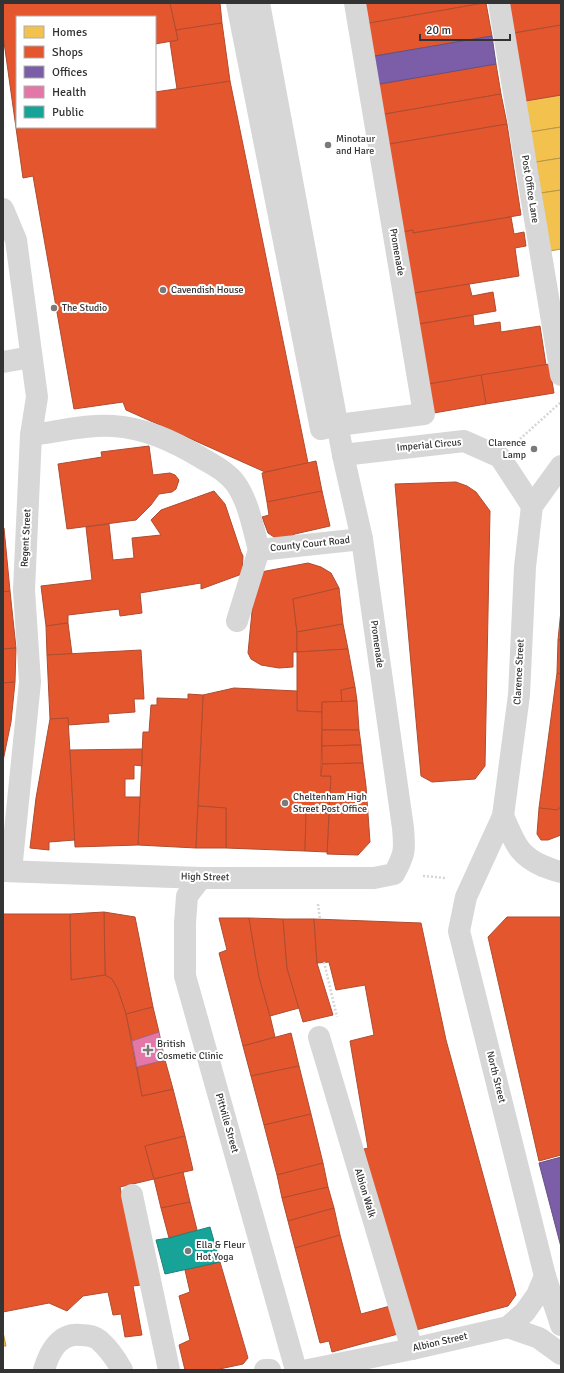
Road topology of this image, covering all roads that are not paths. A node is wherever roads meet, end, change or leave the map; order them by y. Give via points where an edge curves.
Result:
1 (237, 3) edge
2 (259, 3) edge
3 (355, 3) edge
4 (499, 3) edge
5 (3, 209) edge
6 (31, 357) junction
7 (3, 362) edge
8 (561, 375) edge
9 (338, 425) junction
10 (31, 435) junction
11 (343, 455) junction
12 (561, 466) edge
13 (532, 506) junction
14 (362, 539) junction
15 (259, 550) junction
16 (237, 621) dead end
17 (503, 816) junction
18 (399, 862) joint
19 (7, 871) edge
20 (561, 872) edge
21 (201, 878) junction
22 (473, 879) joint
23 (319, 1037) road end
24 (132, 1195) dead end
25 (545, 1276) junction
26 (561, 1325) edge
27 (508, 1326) junction
28 (412, 1349) junction
29 (561, 1354) edge
30 (44, 1370) edge
31 (122, 1370) edge
32 (169, 1370) edge
33 (265, 1370) edge
34 (270, 1370) edge
35 (296, 1370) edge
36 (308, 1370) edge

1 - 9 street, Promenade via 321,429
2 - 9 street, Promenade
3 - 9 street, Promenade via 424,414
4 - 8 street, Post Office Lane
5 - 6 street, Regent Street via 16,240
6 - 7 street
6 - 10 street, Regent Street via 37,397
9 - 11 street, Promenade
10 - 15 street, County Court Road via 112,426 138,430 182,447 222,470 236,483 244,499
10 - 19 street, Regent Street via 24,590 30,682
11 - 13 street, Imperial Circus via 464,441 500,457
11 - 14 street, Promenade
12 - 13 street, Clarence Street
13 - 17 street, Clarence Street via 525,567 519,695
14 - 15 street, County Court Road
14 - 18 street, Promenade via 403,828
15 - 16 street, County Court Road
17 - 20 street via 524,856
17 - 22 street, Clarence Street
18 - 21 street, High Street via 374,878
19 - 21 street, High Street
21 - 35 street, Pittville Street via 187,896 185,976
22 - 25 street, North Street via 466,897 459,931
23 - 28 street, Albion Walk
24 - 32 street
25 - 26 street, North Street
25 - 27 street, Albion Street via 537,1295 525,1312
27 - 28 street, Albion Street
27 - 29 street via 539,1338
28 - 36 street, Albion Street
30 - 31 street via 52,1350 58,1343 64,1338 78,1334 90,1335 98,1340
33 - 34 street

